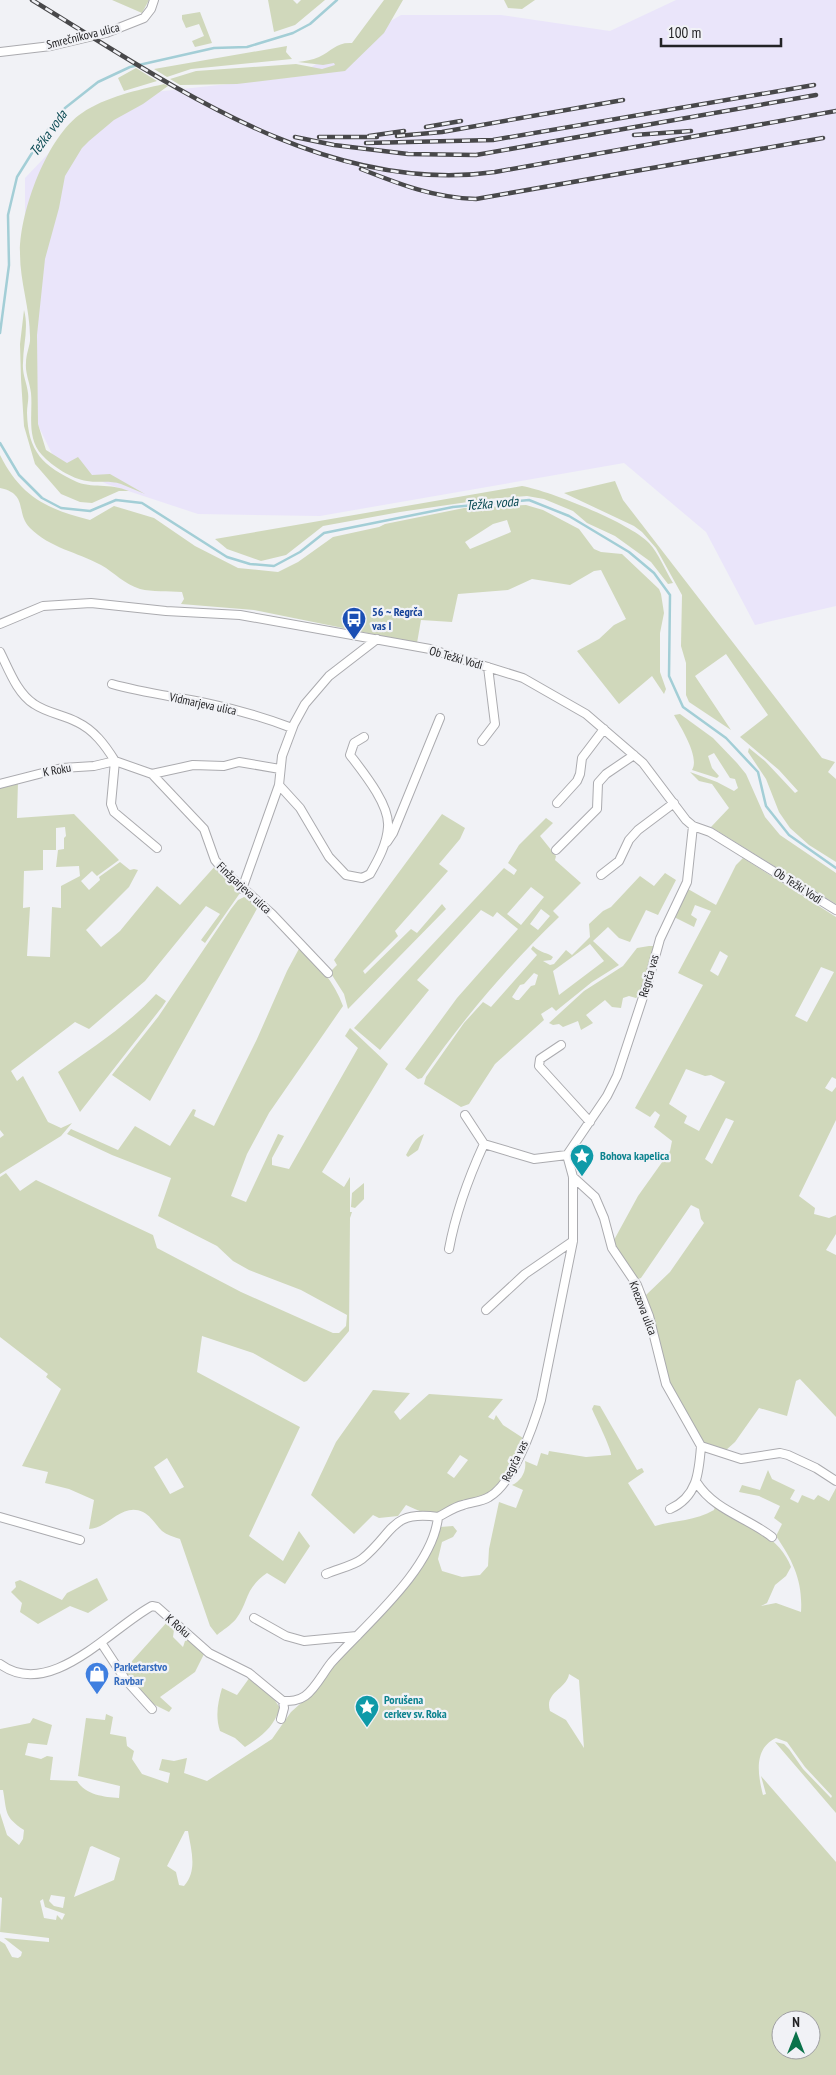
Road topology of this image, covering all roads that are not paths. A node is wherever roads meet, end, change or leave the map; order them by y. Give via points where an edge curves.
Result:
1 (154, 0) edge
2 (0, 52) edge
3 (0, 624) edge
4 (377, 639) junction
5 (0, 652) edge
6 (488, 667) junction
7 (112, 684) dead end
8 (440, 718) dead end
9 (292, 728) junction
10 (604, 729) junction
11 (364, 738) dead end
12 (482, 741) dead end
13 (634, 755) junction
14 (115, 761) junction
15 (280, 769) junction
16 (152, 774) junction
17 (0, 784) edge
18 (279, 785) junction
19 (557, 803) dead end
20 (674, 803) junction
21 (693, 826) junction
22 (384, 846) junction
23 (157, 848) dead end
24 (556, 850) dead end
25 (601, 875) dead end
26 (242, 889) junction
27 (836, 910) edge
28 (328, 973) dead end
29 (561, 1044) dead end
30 (465, 1115) dead end
31 (590, 1122) junction
32 (484, 1144) junction
33 (568, 1155) junction
34 (573, 1177) junction
35 (574, 1241) junction
36 (449, 1250) dead end
37 (486, 1310) dead end
38 (701, 1446) junction
39 (836, 1481) edge
40 (697, 1484) junction
41 (670, 1509) dead end
42 (0, 1516) edge
43 (438, 1517) junction
44 (772, 1537) dead end
45 (80, 1540) dead end
46 (326, 1574) dead end
47 (254, 1618) dead end
48 (357, 1636) junction
49 (102, 1644) junction
50 (0, 1664) edge
51 (283, 1701) junction
52 (152, 1709) dead end
53 (281, 1719) dead end

1 - 2 street, Smrečnikova ulica via 144,18 106,33 51,46
3 - 4 street, Ob Težki Vodi via 43,606 91,603 240,615
4 - 6 street, Ob Težki Vodi via 430,649
4 - 9 street via 329,676 304,704
5 - 14 street via 17,685 34,704 90,730
6 - 10 street, Ob Težki Vodi via 532,682 586,714
6 - 12 street, Ob Težki Vodi via 495,724
7 - 9 street, Vidmarjeva ulica via 210,704
8 - 22 street via 393,833
9 - 15 street
10 - 13 street, Ob Težki Vodi
10 - 19 street via 582,758 577,781
11 - 22 street via 354,742 350,755 376,792 386,813 388,826
13 - 20 street, Ob Težki Vodi
13 - 24 street via 598,783 597,809
14 - 16 street, Finžgarjeva ulica
14 - 17 street, K Roku via 62,768
14 - 23 street via 111,804 114,812
15 - 16 street via 239,762 224,766 193,765
15 - 18 street
16 - 26 street, Finžgarjeva ulica via 196,818 204,829 215,860
18 - 22 street via 300,808 329,857 346,875 353,878 370,874
18 - 26 street
20 - 21 street, Ob Težki Vodi
20 - 25 street via 638,830 619,861
21 - 27 street, Ob Težki Vodi via 719,837
21 - 31 street, Regrča vas via 687,882 660,939 617,1076
26 - 28 street, Finžgarjeva ulica via 272,914
29 - 31 street via 540,1059 539,1066
30 - 32 street
31 - 33 street, Regrča vas
32 - 33 street via 534,1159
32 - 36 street via 466,1182
33 - 34 street, Regrča vas
34 - 35 street, Regrča vas
34 - 38 street, Knezova ulica via 596,1197 612,1248 637,1285 649,1316 666,1384
35 - 37 street via 525,1274
35 - 43 street, Regrča vas via 542,1400 514,1468 501,1489 487,1498 460,1505
38 - 39 street via 741,1459 788,1455
38 - 40 street
40 - 41 street via 684,1500
40 - 44 street via 711,1501
42 - 45 street
43 - 46 street via 419,1514 402,1518 361,1560
43 - 48 street via 431,1546 418,1567
47 - 48 street via 286,1636 304,1640
48 - 51 street via 306,1696 296,1701
49 - 50 street, K Roku via 60,1668 36,1673 12,1672
49 - 51 street, K Roku via 142,1612 152,1606 157,1607 209,1653 258,1680
49 - 52 street via 125,1679
51 - 53 street

